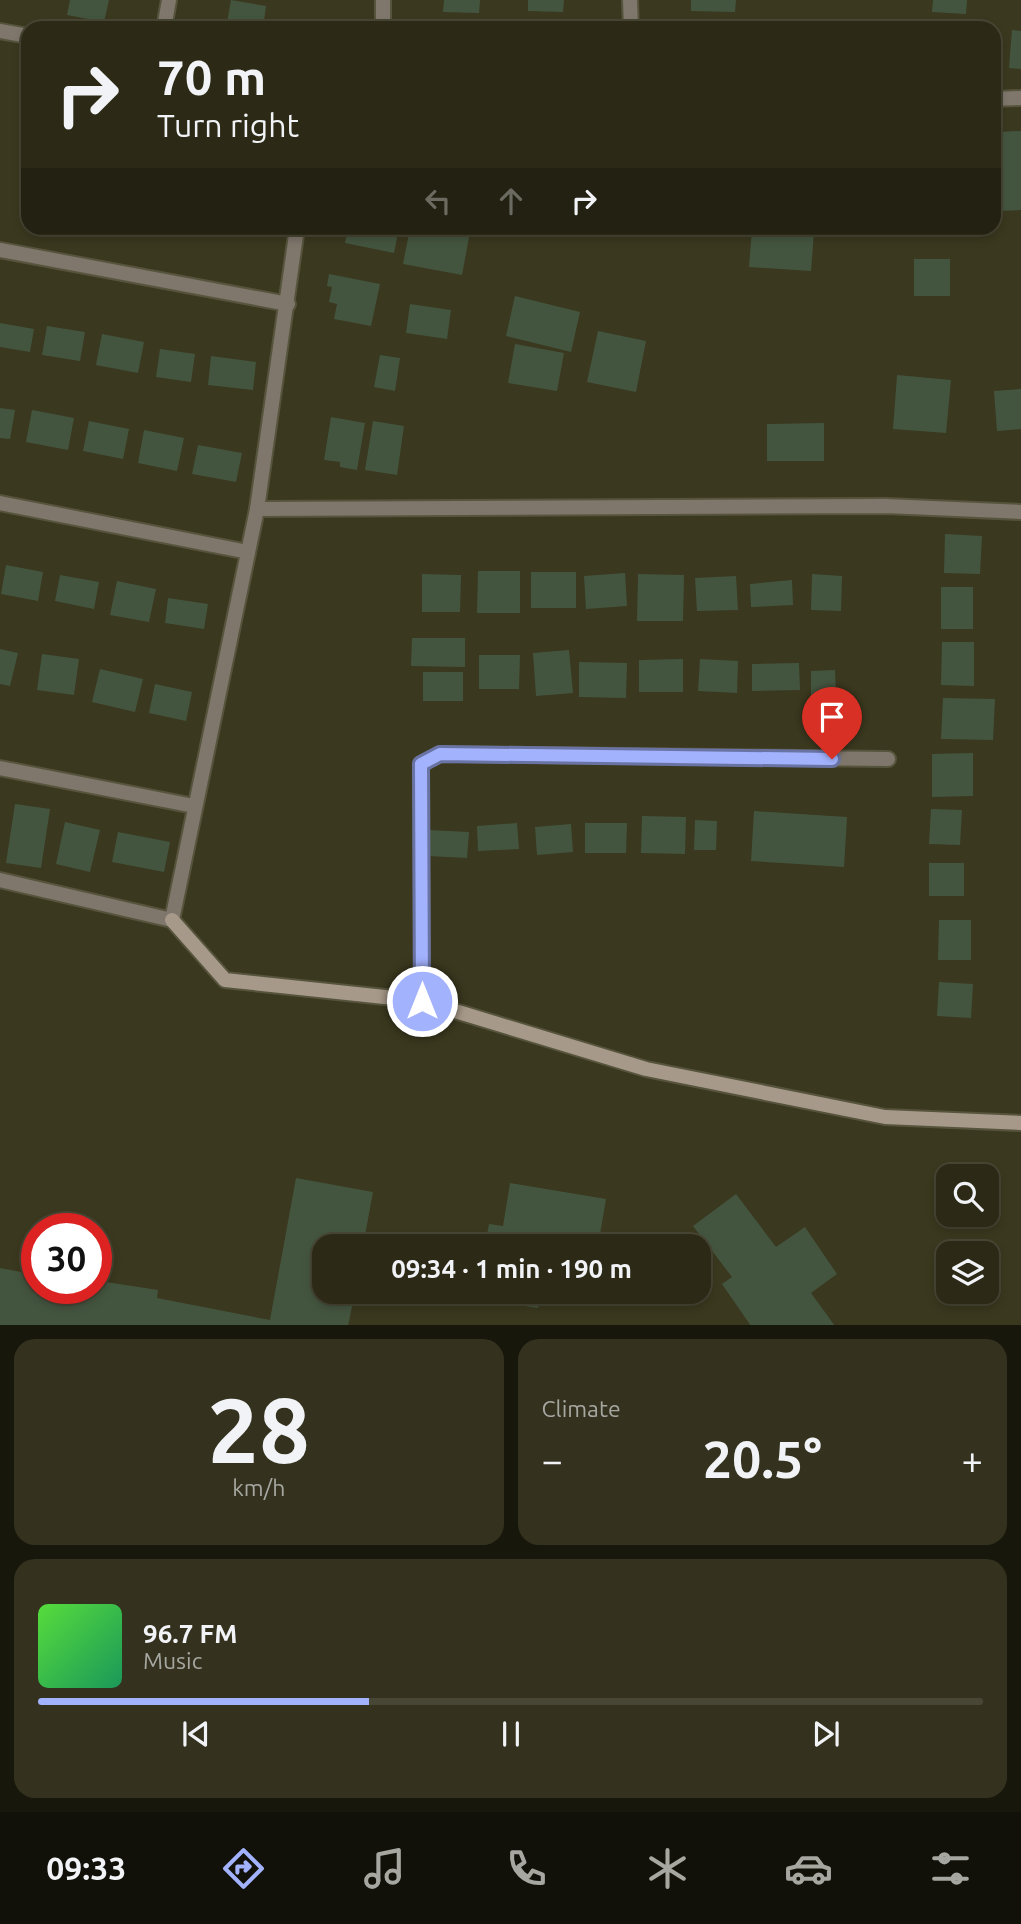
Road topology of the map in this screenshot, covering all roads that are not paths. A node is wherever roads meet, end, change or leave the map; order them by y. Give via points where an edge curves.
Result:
1 (169, 0) edge
2 (383, 0) edge
3 (631, 0) edge
4 (165, 21) edge
5 (383, 21) edge
6 (631, 21) edge
7 (0, 31) edge
8 (21, 35) edge
9 (1021, 98) edge
10 (1001, 99) edge
11 (296, 235) edge
12 (0, 250) edge
13 (288, 304) junction
14 (0, 503) edge
15 (257, 509) junction
16 (1021, 512) edge
17 (248, 552) junction
18 (888, 759) dead end
19 (0, 768) edge
20 (194, 806) junction
21 (0, 880) edge
22 (172, 920) junction
23 (422, 1001) junction
24 (1021, 1123) edge

1 - 4 street
2 - 5 street
3 - 6 street
7 - 8 street
9 - 10 street
11 - 13 street
12 - 13 street
13 - 15 street
14 - 17 street
15 - 16 street via 886,506
15 - 17 street
17 - 20 street
18 - 23 street via 440,754 421,764
19 - 20 street
20 - 22 street
21 - 22 street
22 - 23 street via 225,980
23 - 24 street via 646,1069 885,1117

